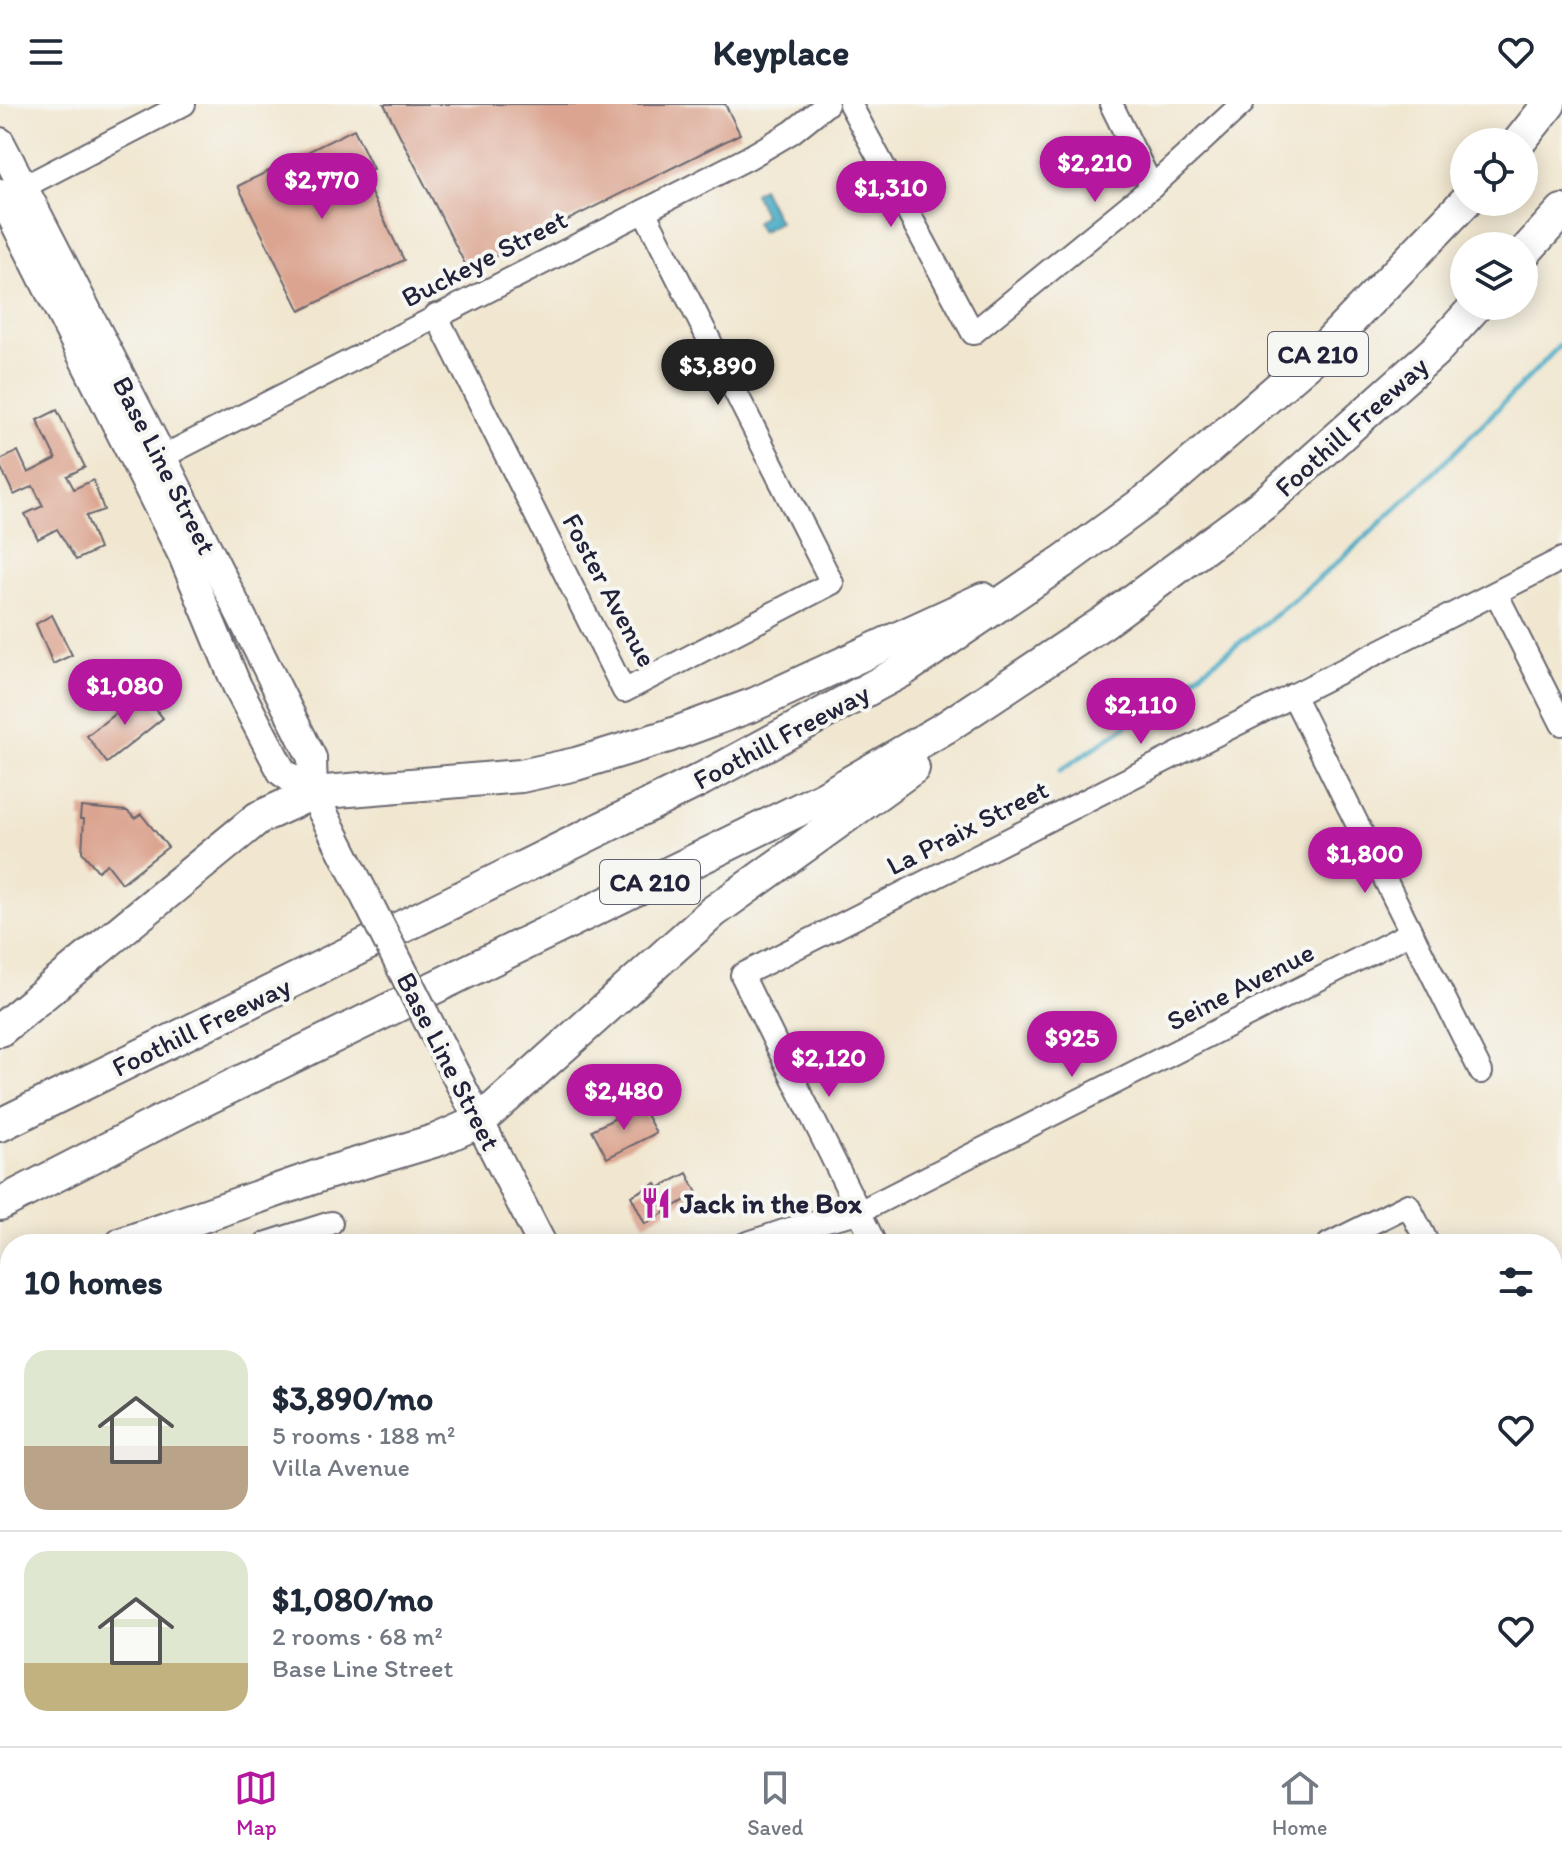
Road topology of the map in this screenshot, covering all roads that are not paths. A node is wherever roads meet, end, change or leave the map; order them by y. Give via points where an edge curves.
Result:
1 (184, 104) edge
2 (827, 104) edge
3 (850, 104) edge
4 (1111, 104) edge
5 (1242, 104) edge
6 (1549, 104) edge
7 (1530, 128) edge
8 (0, 142) edge
9 (1152, 187) junction
10 (6, 194) edge
11 (644, 211) junction
12 (1562, 211) edge
13 (1451, 216) edge
14 (1538, 238) edge
15 (436, 315) junction
16 (1463, 320) edge
17 (92, 376) junction
18 (162, 457) junction
19 (1266, 502) junction
20 (195, 550) junction
21 (1562, 559) edge
22 (1062, 562) junction
23 (1496, 593) junction
24 (1293, 695) junction
25 (1562, 724) edge
26 (313, 793) junction
27 (1410, 933) junction
28 (0, 1030) edge
29 (1481, 1072) dead end
30 (480, 1121) junction
31 (0, 1125) edge
32 (0, 1204) edge
33 (859, 1212) junction
34 (331, 1223) dead end
35 (151, 1234) edge
36 (296, 1234) edge
37 (537, 1234) edge
38 (775, 1234) edge
39 (870, 1234) edge
40 (1349, 1234) edge
41 (1423, 1234) edge

1 - 10 street
2 - 11 street, Buckeye Street via 792,132
3 - 9 street via 973,333
4 - 9 street
5 - 9 street
6 - 7 highway
8 - 10 main road, Base Line Street
10 - 17 main road, Base Line Street
10 - 18 main road, Base Line Street
11 - 15 street, Buckeye Street
11 - 15 street, Foster Avenue via 832,583 624,691
12 - 14 highway
13 - 22 highway, Foothill Freeway / CA 210 via 1319,353 1158,492
15 - 18 street, Buckeye Street
16 - 19 highway, Foothill Freeway / CA 210 via 1415,370
17 - 18 main road via 109,390 137,440
17 - 20 main road, Base Line Street
18 - 20 main road, Base Line Street
19 - 30 highway via 1170,593 1039,687 902,775 713,912
19 - 32 highway, Foothill Freeway / CA 210 via 1013,684 823,798
20 - 26 main road, Base Line Street via 312,758
21 - 23 street, La Praix Street
22 - 26 highway via 755,704 668,736 521,776
22 - 31 highway, Foothill Freeway / CA 210 via 900,672 702,779
23 - 24 street, La Praix Street
23 - 25 street
24 - 27 street
24 - 33 street, La Praix Street via 742,975
26 - 28 highway via 258,818
26 - 30 main road, Base Line Street, bridge
27 - 29 street
27 - 33 street, Seine Avenue
30 - 35 highway via 437,1140
30 - 37 main road, Base Line Street
33 - 38 street, Seine Avenue
33 - 39 street
34 - 36 street
40 - 41 street via 1408,1205

